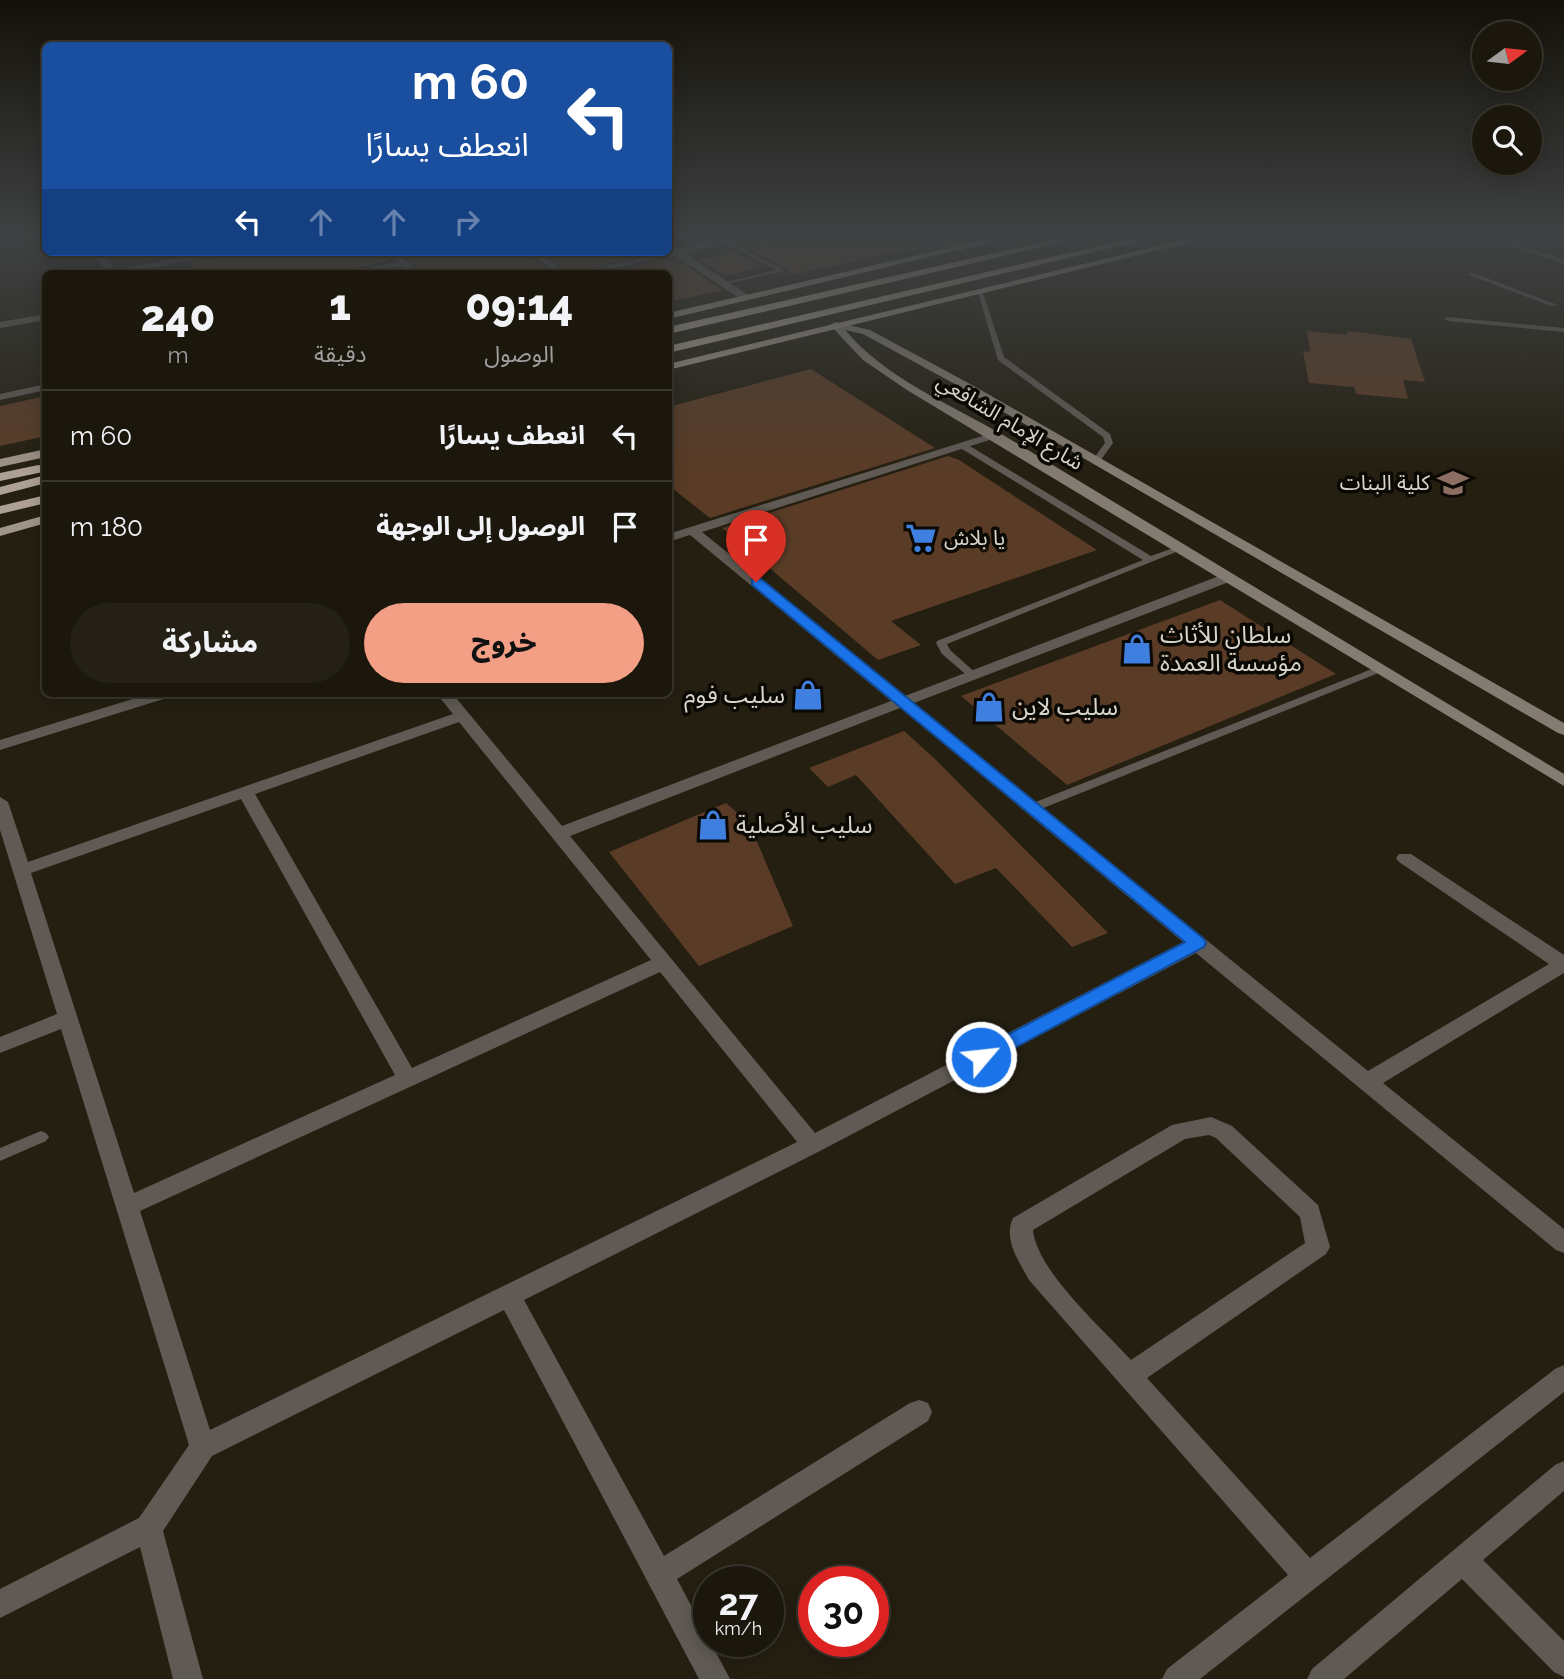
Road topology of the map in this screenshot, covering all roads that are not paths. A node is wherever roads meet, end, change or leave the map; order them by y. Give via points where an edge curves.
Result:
1 (730, 316) edge
2 (808, 316) edge
3 (871, 316) edge
4 (988, 316) edge
5 (42, 318) edge
6 (1448, 319) dead end
7 (0, 325) edge
8 (835, 325) junction
9 (672, 330) edge
10 (1564, 330) edge
11 (672, 349) edge
12 (672, 366) edge
13 (42, 388) edge
14 (0, 397) edge
15 (996, 436) junction
16 (965, 447) junction
17 (42, 454) edge
18 (1095, 462) junction
19 (0, 463) edge
20 (42, 468) edge
21 (0, 477) edge
22 (42, 480) edge
23 (0, 491) edge
24 (42, 500) edge
25 (0, 510) edge
26 (42, 520) edge
27 (0, 531) edge
28 (693, 531) junction
29 (672, 537) edge
30 (1175, 550) junction
31 (1150, 560) junction
32 (1224, 579) junction
33 (1377, 670) junction
34 (973, 675) junction
35 (155, 697) edge
36 (447, 697) edge
37 (902, 702) junction
38 (462, 716) junction
39 (1564, 730) edge
40 (0, 745) edge
41 (1564, 781) edge
42 (244, 792) junction
43 (0, 802) edge
44 (1032, 808) junction
45 (557, 834) junction
46 (1405, 858) dead end
47 (22, 870) junction
48 (1198, 943) junction
49 (663, 963) junction
50 (1564, 964) edge
51 (68, 1018) junction
52 (0, 1045) edge
53 (408, 1079) junction
54 (1367, 1082) junction
55 (41, 1137) dead end
56 (812, 1145) junction
57 (0, 1155) edge
58 (128, 1206) junction
59 (1564, 1243) edge
60 (509, 1296) junction
61 (1129, 1376) junction
62 (1564, 1377) edge
63 (919, 1412) dead end
64 (203, 1447) junction
65 (1564, 1474) edge
66 (149, 1528) junction
67 (1463, 1559) junction
68 (658, 1574) junction
69 (1308, 1577) junction
70 (0, 1604) edge
71 (1564, 1662) edge
72 (188, 1679) edge
73 (715, 1679) edge
74 (1177, 1679) edge
75 (1322, 1679) edge

1 - 9 highway
2 - 11 highway
3 - 8 main road
4 - 18 lane via 1001,358 1107,436 1109,443
5 - 7 street
6 - 10 lane
8 - 12 main road
8 - 15 main road, شارع الإمام الشافعي via 848,344
8 - 18 main road, شارع الإمام الشافعي via 866,332
13 - 14 street
15 - 16 street
15 - 30 main road, شارع الإمام الشافعي
16 - 28 street
16 - 31 lane
17 - 19 main road
18 - 39 main road, شارع الإمام الشافعي
20 - 21 highway
22 - 23 highway
24 - 25 highway
26 - 27 main road
28 - 29 street
28 - 37 street
30 - 31 lane
30 - 32 main road, شارع الإمام الشافعي
31 - 34 lane via 941,643
32 - 33 main road, شارع الإمام الشافعي
32 - 34 street
33 - 41 main road, شارع الإمام الشافعي
33 - 44 lane
34 - 37 street
35 - 40 street
36 - 38 street
37 - 44 street
37 - 45 street
38 - 42 street
38 - 45 street
42 - 47 street
42 - 53 street
43 - 47 street
44 - 48 street
45 - 49 street
46 - 50 street
47 - 51 street
48 - 54 street
48 - 56 street
49 - 53 street
49 - 56 street
50 - 54 street
51 - 52 street
51 - 58 street
53 - 58 street
54 - 59 street
55 - 57 lane
56 - 60 street
58 - 64 street
60 - 64 street
60 - 68 street
61 - 61 street via 1318,1247 1310,1212 1224,1132 1211,1126 1180,1131 1021,1225 1023,1246 1037,1273
61 - 69 street
62 - 69 street
63 - 68 street
64 - 66 street
65 - 67 street
66 - 70 street
66 - 72 street
67 - 71 street
67 - 75 street
68 - 73 street
69 - 74 street

